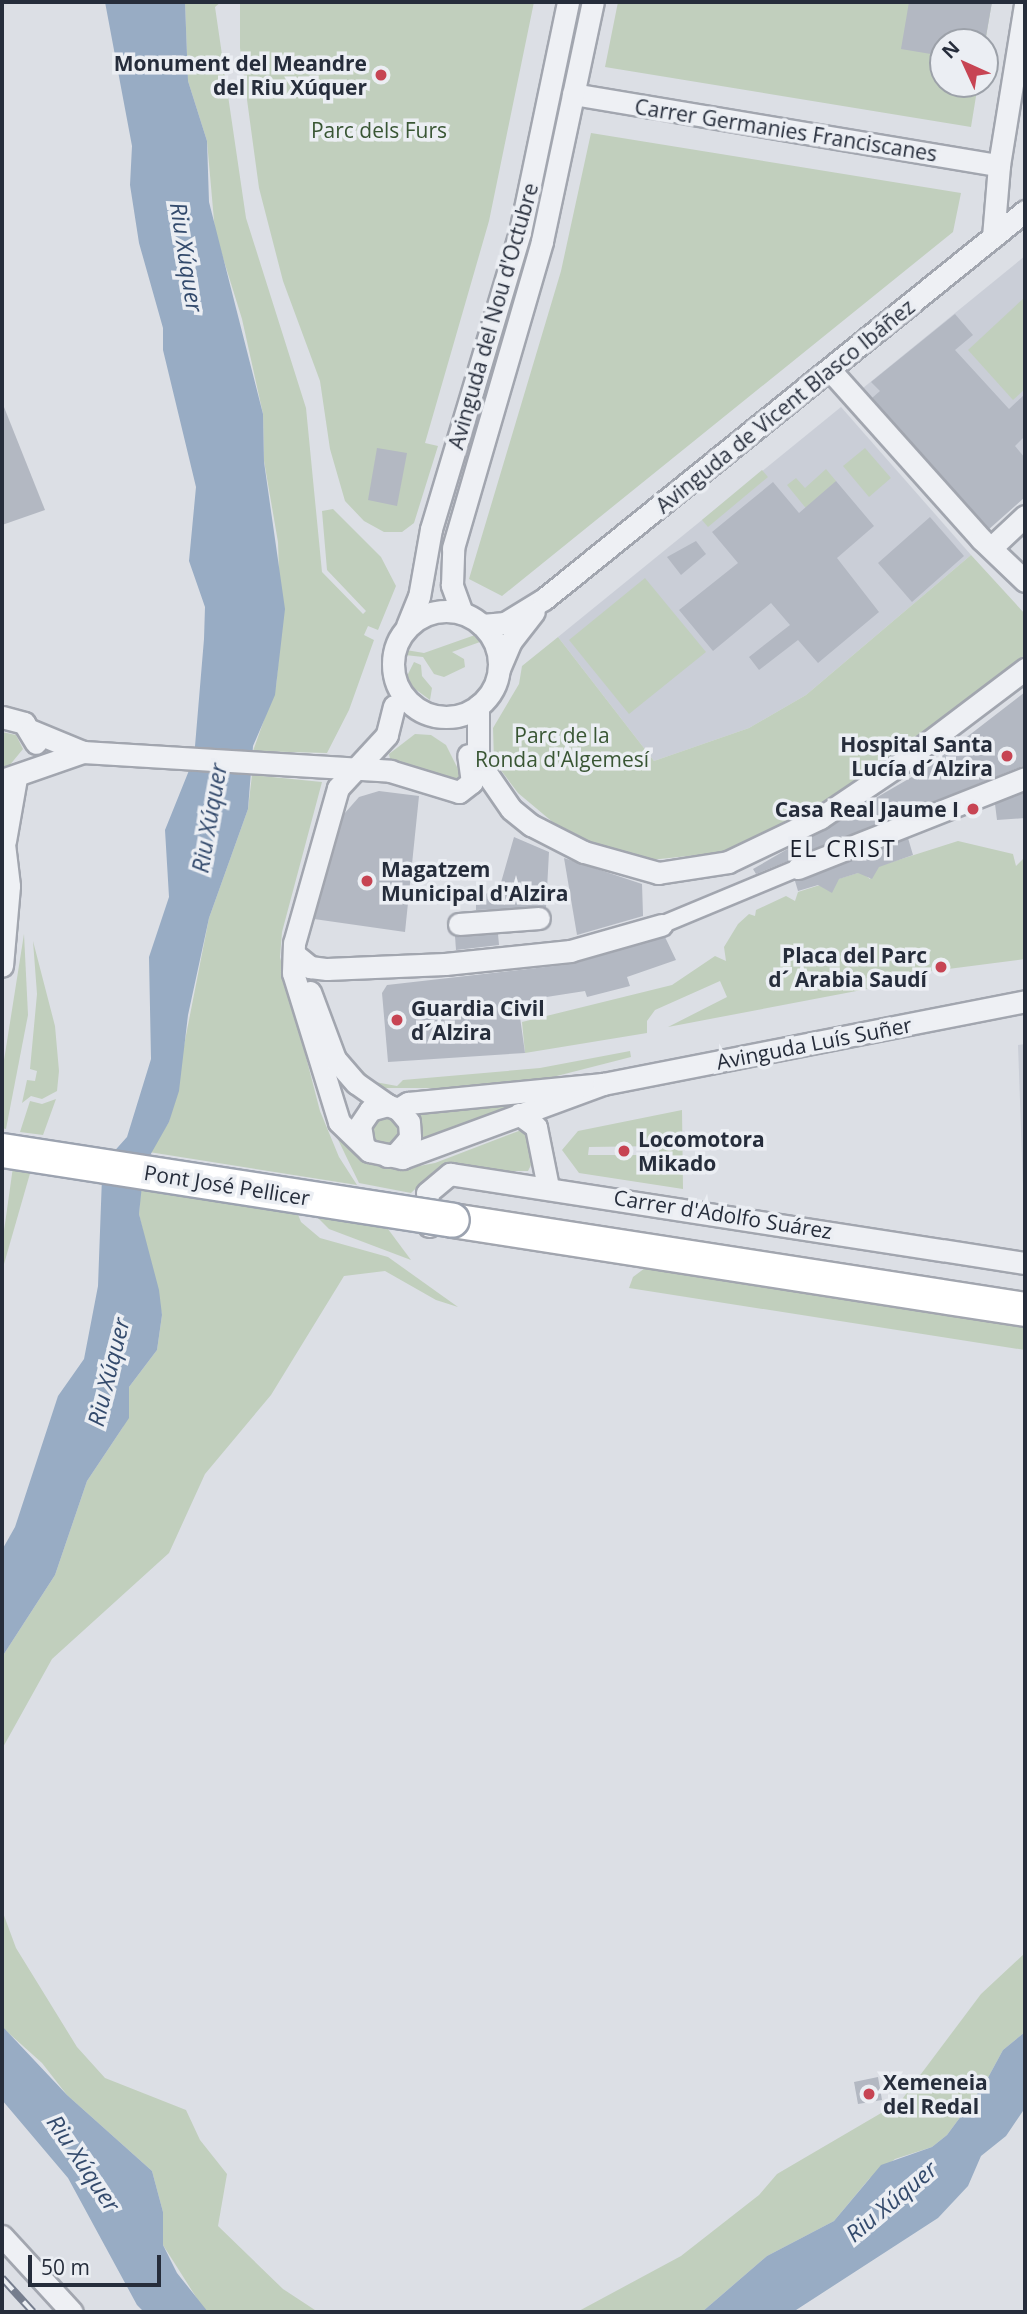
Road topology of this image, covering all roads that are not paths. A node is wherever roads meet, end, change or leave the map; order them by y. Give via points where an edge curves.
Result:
1 (568, 2) edge
2 (593, 2) edge
3 (1025, 4) edge
4 (573, 94) junction
5 (999, 165) junction
6 (996, 189) junction
7 (1025, 209) edge
8 (993, 237) junction
9 (830, 370) junction
10 (1025, 516) edge
11 (993, 546) junction
12 (1025, 581) edge
13 (544, 598) junction
14 (462, 613) junction
15 (482, 625) junction
16 (407, 626) junction
17 (499, 669) junction
18 (1025, 669) edge
19 (395, 675) junction
20 (394, 706) junction
21 (472, 709) junction
22 (5, 713) edge
23 (32, 732) junction
24 (83, 752) junction
25 (311, 766) junction
26 (351, 770) junction
27 (16, 776) edge
28 (1016, 782) edge
29 (3, 834) edge
30 (799, 868) joint
31 (539, 918) dead end
32 (512, 920) junction
33 (459, 924) dead end
34 (661, 925) joint
35 (514, 957) junction
36 (297, 958) junction
37 (2, 966) edge
38 (359, 969) junction
39 (1025, 1001) edge
40 (324, 1021) junction
41 (603, 1084) junction
42 (573, 1096) junction
43 (393, 1107) junction
44 (519, 1114) junction
45 (363, 1144) junction
46 (541, 1144) junction
47 (2, 1150) edge
48 (387, 1156) junction
49 (548, 1187) junction
50 (440, 1226) junction
51 (1025, 1263) edge
52 (1025, 1309) edge
53 (2, 2236) edge
54 (72, 2312) edge

1 - 16 street, Avinguda del Nou d'Octubre via 520,232 431,528 419,597
2 - 4 street, Avinguda del Nou d'Octubre
3 - 5 street
4 - 5 street, Carrer Germanies Franciscanes
4 - 14 street, Avinguda del Nou d'Octubre via 542,241 453,548 452,585
5 - 6 street
6 - 7 street
6 - 8 street
7 - 8 street, Avinguda de Vicent Blasco Ibáñez
8 - 9 street, Avinguda de Vicent Blasco Ibáñez
9 - 11 street via 981,539
9 - 13 street, Avinguda de Vicent Blasco Ibáñez
10 - 11 street
11 - 12 street
13 - 15 street, Avinguda de Vicent Blasco Ibáñez via 505,623
13 - 17 street, Avinguda de Vicent Blasco Ibáñez via 512,641
14 - 15 street
14 - 16 street via 430,614
15 - 17 street via 492,638
16 - 19 street via 396,646
17 - 21 street via 488,695
18 - 21 street via 820,818 728,862 658,873 584,852 531,825 511,809 478,761
19 - 20 street
19 - 21 street via 406,698 428,713
20 - 25 street via 377,733 354,753
20 - 26 street via 387,735
21 - 26 street via 473,778 463,792 390,771
22 - 23 street
23 - 24 street
23 - 27 street via 37,748
24 - 25 street
24 - 27 street
25 - 26 street
26 - 36 street via 338,788 296,926
27 - 29 street
28 - 30 street
29 - 37 street via 9,886
30 - 34 street
31 - 32 street
32 - 33 street
32 - 35 street
34 - 35 street via 570,951
35 - 38 street
36 - 38 street via 310,967
36 - 40 street
36 - 45 street via 293,972 329,1094 340,1122
38 - 40 street via 327,978 322,984
39 - 41 street, Avinguda Luís Suñer
40 - 43 street via 335,1059 356,1083
41 - 42 street, Avinguda Luís Suñer
41 - 43 street, Avinguda Luís Suñer
42 - 44 street, Avinguda Luís Suñer
42 - 46 street via 547,1124
43 - 45 street via 364,1116
43 - 48 street via 409,1122 410,1138 396,1154
44 - 46 street via 536,1127
44 - 48 street, Avinguda Luís Suñer via 426,1153
45 - 48 street
46 - 49 street
47 - 50 main road, Pont José Pellicer, bridge
49 - 50 street, Carrer d'Adolfo Suárez via 450,1174 427,1193
49 - 51 street, Carrer d'Adolfo Suárez
50 - 52 main road, Pont José Pellicer
53 - 54 street

